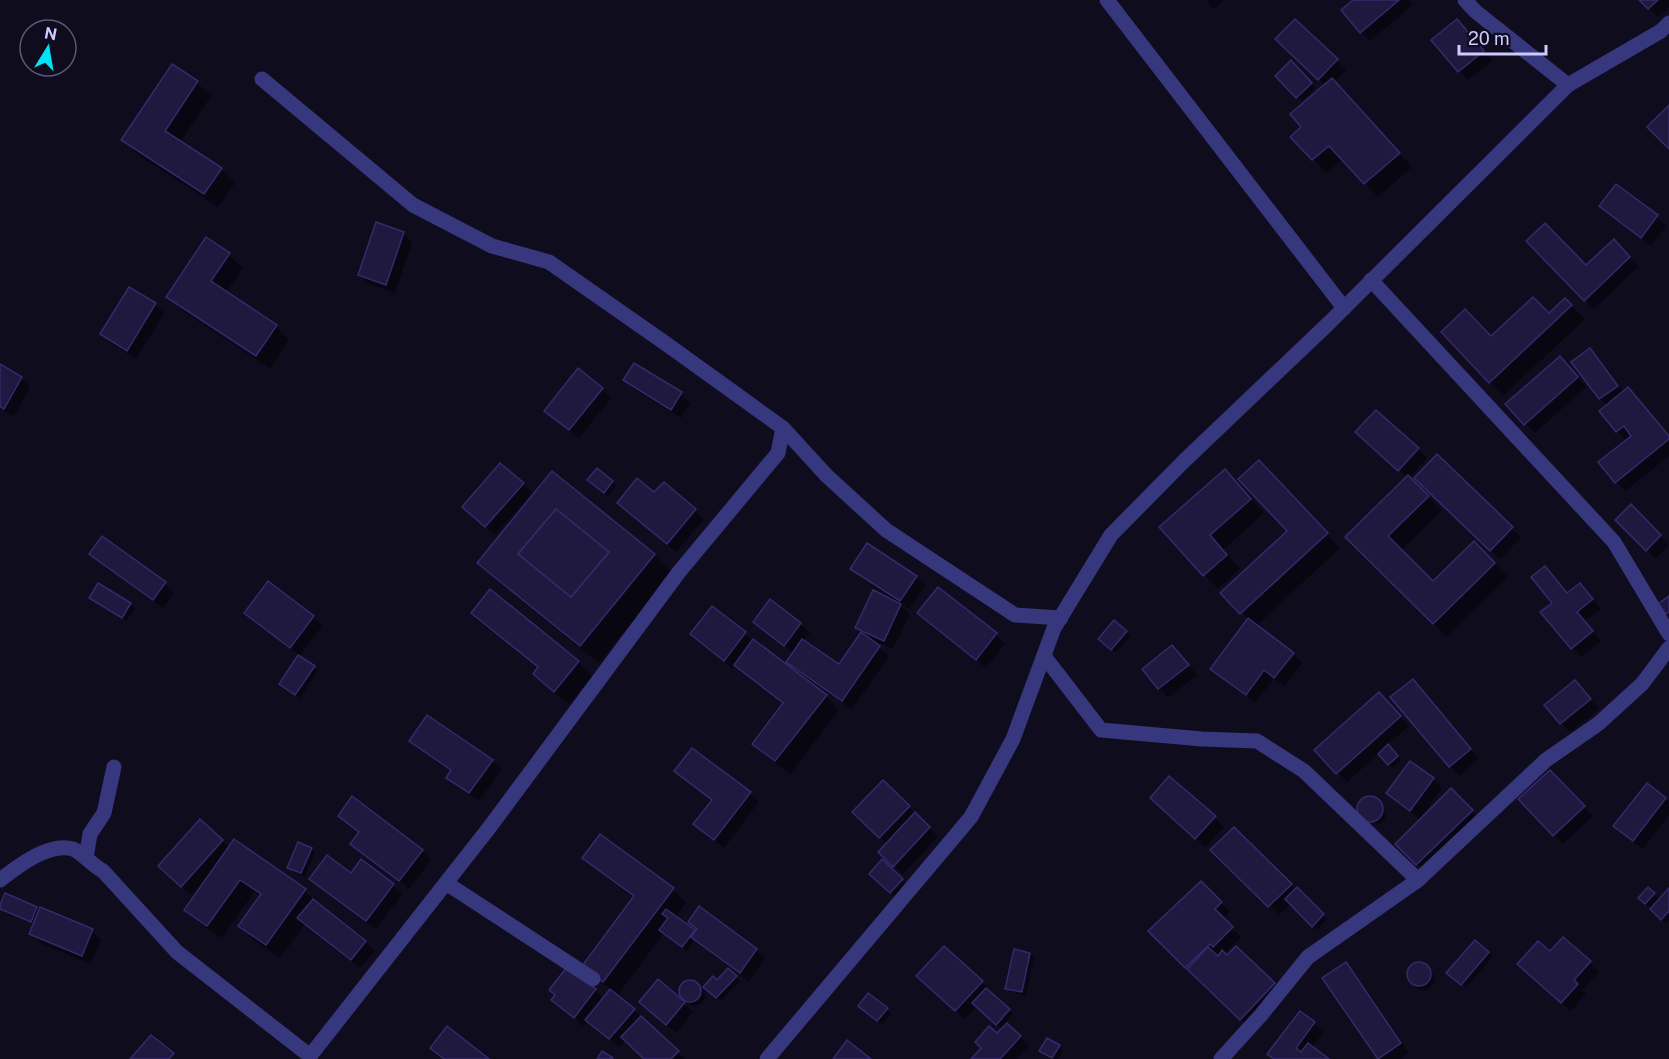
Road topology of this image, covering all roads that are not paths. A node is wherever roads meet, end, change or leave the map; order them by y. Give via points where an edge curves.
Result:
1 (1107, 0) edge
2 (1465, 0) edge
3 (1666, 31) edge
4 (262, 79) dead end
5 (1568, 85) junction
6 (1371, 280) junction
7 (1344, 308) junction
8 (783, 429) junction
9 (1061, 618) junction
10 (1669, 634) edge
11 (1669, 648) edge
12 (1044, 656) junction
13 (114, 767) dead end
14 (86, 858) junction
15 (0, 880) edge
16 (1418, 880) junction
17 (446, 883) junction
18 (593, 979) dead end
19 (310, 1058) edge
20 (767, 1059) edge
21 (1221, 1059) edge

1 - 7 street
2 - 5 street
3 - 5 street
4 - 8 street via 413,205 492,246 549,262
5 - 6 street
6 - 7 street
6 - 10 street via 1614,542
7 - 9 street via 1112,535
8 - 9 street via 886,530 1015,615
8 - 17 street via 778,453 679,572
9 - 12 street
11 - 16 street via 1642,684 1598,724 1546,760
12 - 16 street via 1101,729 1257,741 1304,771
12 - 20 street via 1013,739 971,817
13 - 14 street via 104,813 90,834
14 - 15 street via 73,849 51,848
14 - 19 street via 103,871 177,952
16 - 21 street via 1308,957
17 - 18 street
17 - 19 street

